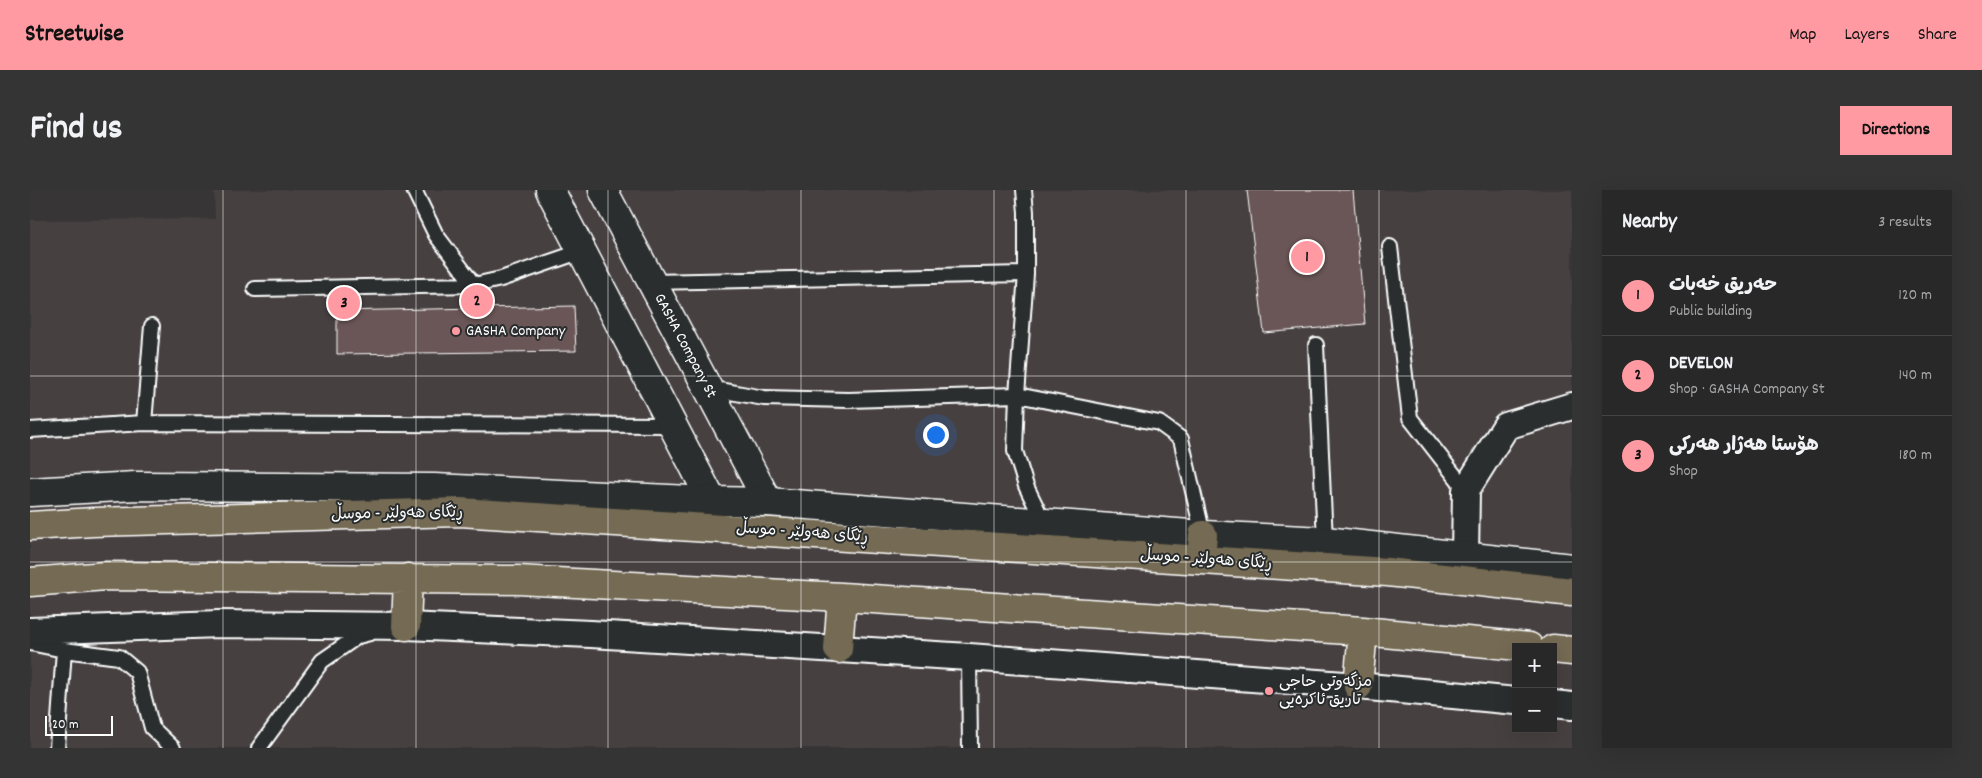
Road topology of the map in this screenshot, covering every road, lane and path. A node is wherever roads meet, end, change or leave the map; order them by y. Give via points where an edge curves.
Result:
1 (414, 190) edge
2 (550, 190) edge
3 (603, 190) edge
4 (1024, 190) edge
5 (1390, 248) dead end
6 (582, 251) junction
7 (1026, 274) junction
8 (651, 282) junction
9 (474, 285) junction
10 (255, 289) dead end
11 (152, 326) dead end
12 (1316, 345) dead end
13 (707, 388) junction
14 (1017, 395) junction
15 (1572, 406) edge
16 (144, 423) junction
17 (672, 425) junction
18 (30, 430) edge
19 (1466, 490) junction
20 (30, 492) edge
21 (712, 502) junction
22 (768, 502) junction
23 (1044, 523) junction
24 (30, 526) edge
25 (1325, 541) junction
26 (1202, 547) junction
27 (1465, 557) junction
28 (1572, 568) edge
29 (408, 578) junction
30 (30, 582) edge
31 (1572, 592) edge
32 (842, 596) junction
33 (406, 626) junction
34 (30, 631) edge
35 (1363, 632) junction
36 (30, 643) edge
37 (1512, 645) edge
38 (838, 648) junction
39 (1557, 649) edge
40 (64, 650) junction
41 (1572, 651) edge
42 (969, 657) junction
43 (1358, 686) junction
44 (1512, 701) edge
45 (1557, 704) edge
46 (1572, 706) edge
47 (58, 748) edge
48 (173, 748) edge
49 (258, 748) edge
50 (970, 748) edge

1 - 9 lane via 436,235
2 - 6 main road
3 - 8 main road, GASHA Company St
4 - 7 lane
5 - 19 lane via 1410,418
6 - 9 lane
6 - 17 main road
7 - 8 lane
7 - 14 lane
8 - 13 main road, GASHA Company St
9 - 10 lane
11 - 16 lane
12 - 25 lane
13 - 14 lane via 764,398 848,400
13 - 22 main road, GASHA Company St
14 - 23 lane via 1015,451 1026,486
14 - 26 lane via 1159,424 1181,439
15 - 19 street via 1506,426
16 - 17 lane
16 - 18 lane
17 - 21 main road
19 - 27 street
20 - 21 main road via 136,486 434,488
21 - 22 main road
22 - 23 main road
23 - 26 main road
24 - 26 highway, ڕێگای هەولێر - موسڵ via 460,512
25 - 26 main road
25 - 27 main road
26 - 31 highway, ڕێگای هەولێر - موسڵ
27 - 28 main road
29 - 30 highway via 106,576
29 - 32 highway via 518,580
29 - 33 highway
32 - 35 highway
32 - 38 highway
33 - 34 street via 219,624
33 - 38 street
33 - 49 lane via 358,636 322,661
35 - 37 highway
35 - 43 highway
36 - 40 lane
38 - 42 street
39 - 41 highway
40 - 47 lane
40 - 48 lane via 119,657 137,672 152,728
42 - 43 street
42 - 50 lane
43 - 44 street
45 - 46 street

